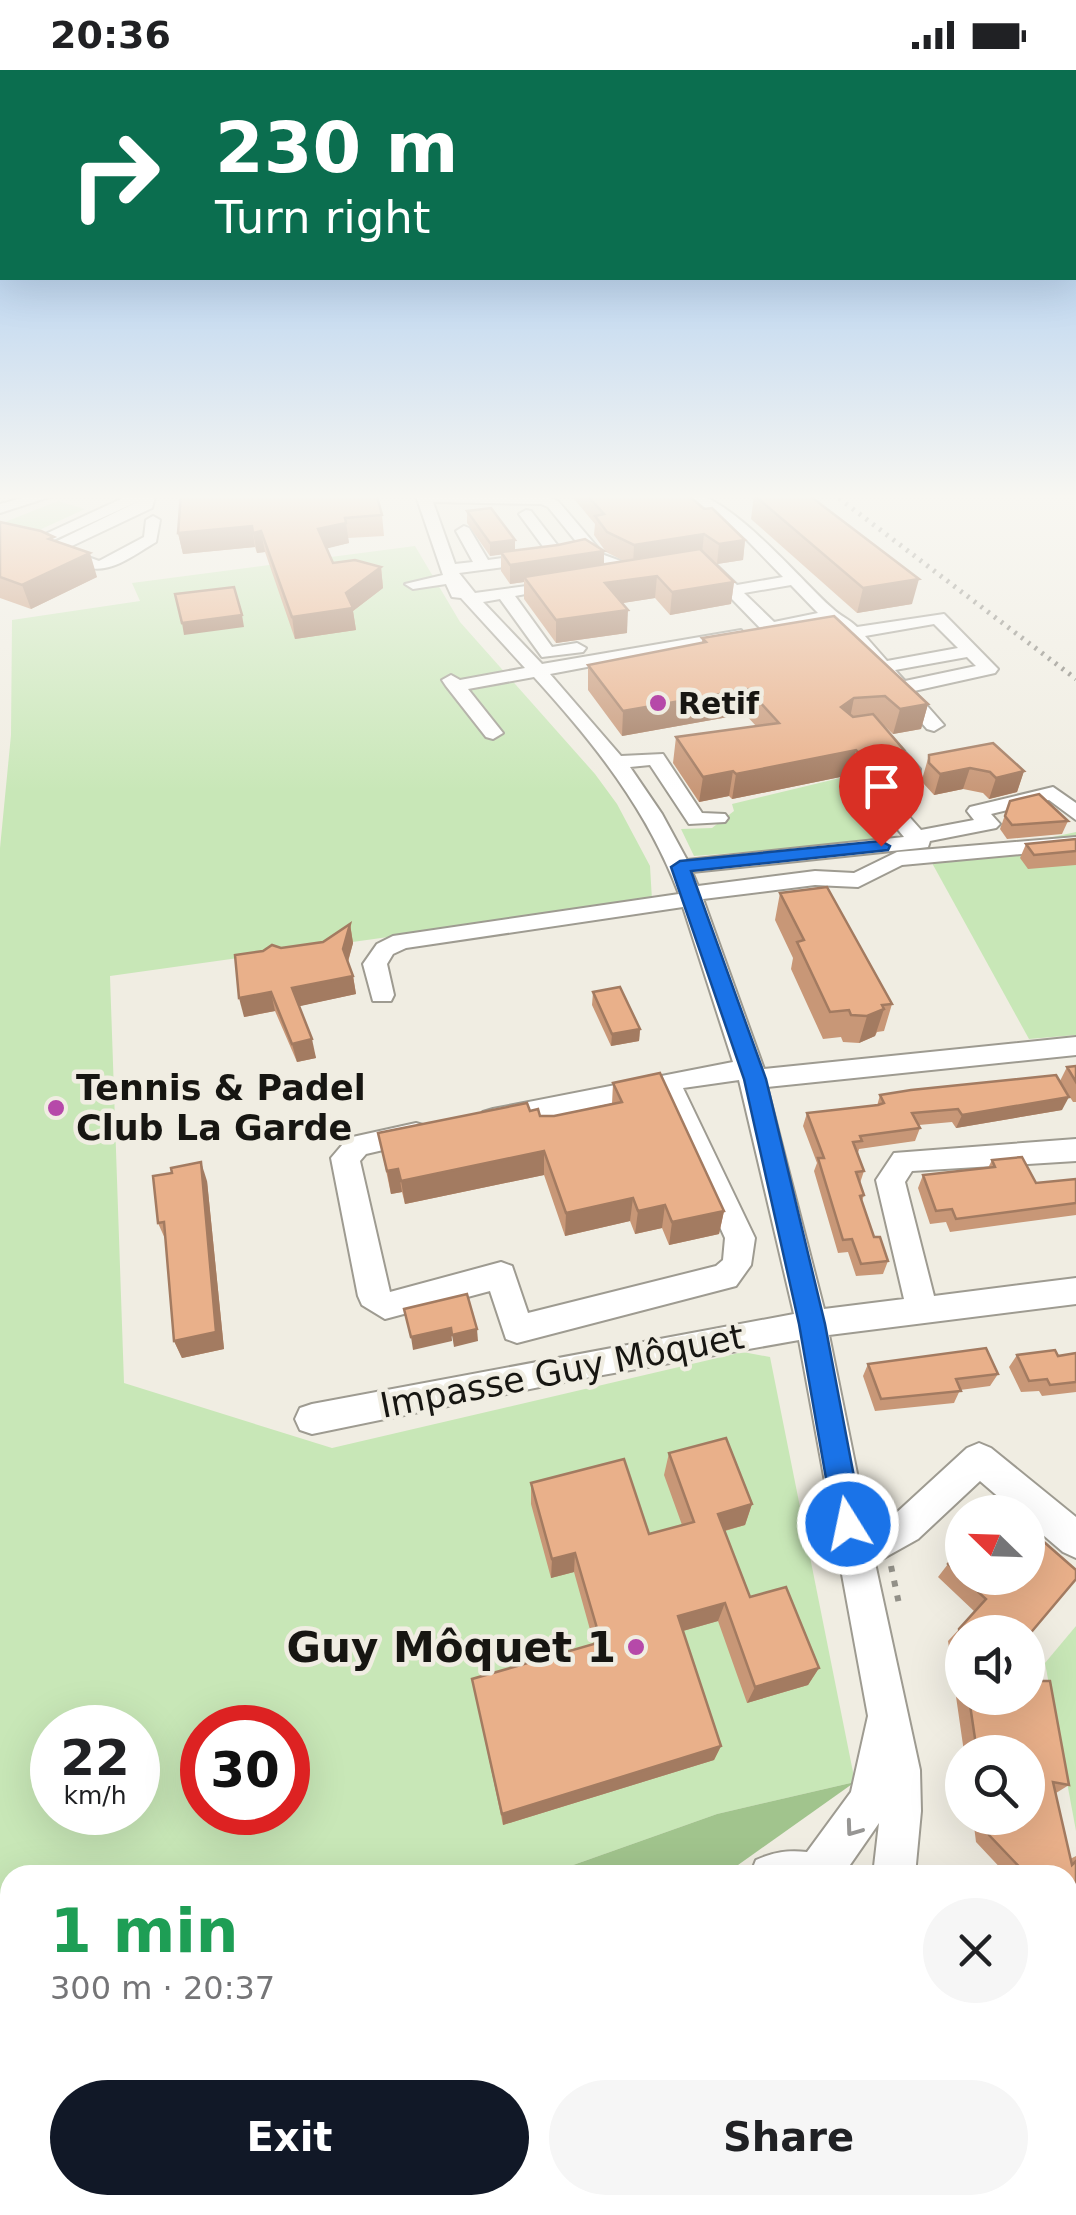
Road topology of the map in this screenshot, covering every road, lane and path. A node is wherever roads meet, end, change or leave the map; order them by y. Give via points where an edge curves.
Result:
1 (460, 593) edge
2 (467, 593) edge
3 (504, 593) joint
4 (735, 593) edge
5 (807, 593) edge
6 (471, 598) junction
7 (830, 616) junction
8 (770, 628) junction
9 (854, 633) junction
10 (953, 633) junction
11 (646, 637) dead end
12 (868, 650) junction
13 (971, 650) junction
14 (883, 667) junction
15 (527, 671) junction
16 (900, 688) junction
17 (934, 725) dead end
18 (493, 732) dead end
19 (849, 733) edge
20 (615, 763) junction
21 (958, 796) dead end
22 (925, 810) dead end
23 (976, 812) junction
24 (651, 813) junction
25 (1076, 814) edge
26 (718, 818) dead end
27 (944, 832) junction
28 (916, 837) junction
29 (1076, 842) edge
30 (688, 887) junction
31 (382, 995) dead end
32 (1076, 1046) edge
33 (754, 1074) junction
34 (667, 1082) junction
35 (472, 1122) edge
36 (439, 1129) edge
37 (1076, 1150) edge
38 (1076, 1291) edge
39 (922, 1310) junction
40 (812, 1324) junction
41 (312, 1420) dead end
42 (1076, 1540) edge
43 (854, 1555) junction
44 (885, 1708) junction
45 (826, 1865) edge
46 (895, 1865) edge

1 - 15 street
2 - 6 street
3 - 6 street
3 - 11 street via 548,652
4 - 8 street
5 - 7 street
6 - 15 street
7 - 8 street
7 - 9 street
8 - 15 street
9 - 10 street via 938,618
9 - 12 street
10 - 12 street
10 - 13 street
12 - 14 street
13 - 14 street
13 - 16 street via 988,669
14 - 16 street
15 - 18 street via 453,683
15 - 20 street
15 - 24 street
16 - 17 street
19 - 28 street via 872,728 910,769 912,781 875,790
20 - 24 street
20 - 26 street via 656,758 696,820
21 - 23 street
22 - 27 street
23 - 25 street via 1046,786
23 - 27 street via 989,824
24 - 30 street
27 - 28 street
28 - 30 street via 920,842
29 - 30 street via 897,860 858,880
30 - 31 street via 401,941 375,964
30 - 33 street
32 - 33 street
33 - 34 street
33 - 40 street
34 - 35 street
34 - 36 street via 740,1238 733,1272 517,1329 501,1275 385,1306 374,1296 349,1150
37 - 39 street via 904,1161 890,1180
38 - 39 street, Impasse Guy Môquet
39 - 40 street, Impasse Guy Môquet
40 - 41 street, Impasse Guy Môquet
40 - 43 street
42 - 43 street via 979,1459 906,1527
43 - 44 street
44 -> 45 street via 875,1793
44 - 46 street via 901,1769

